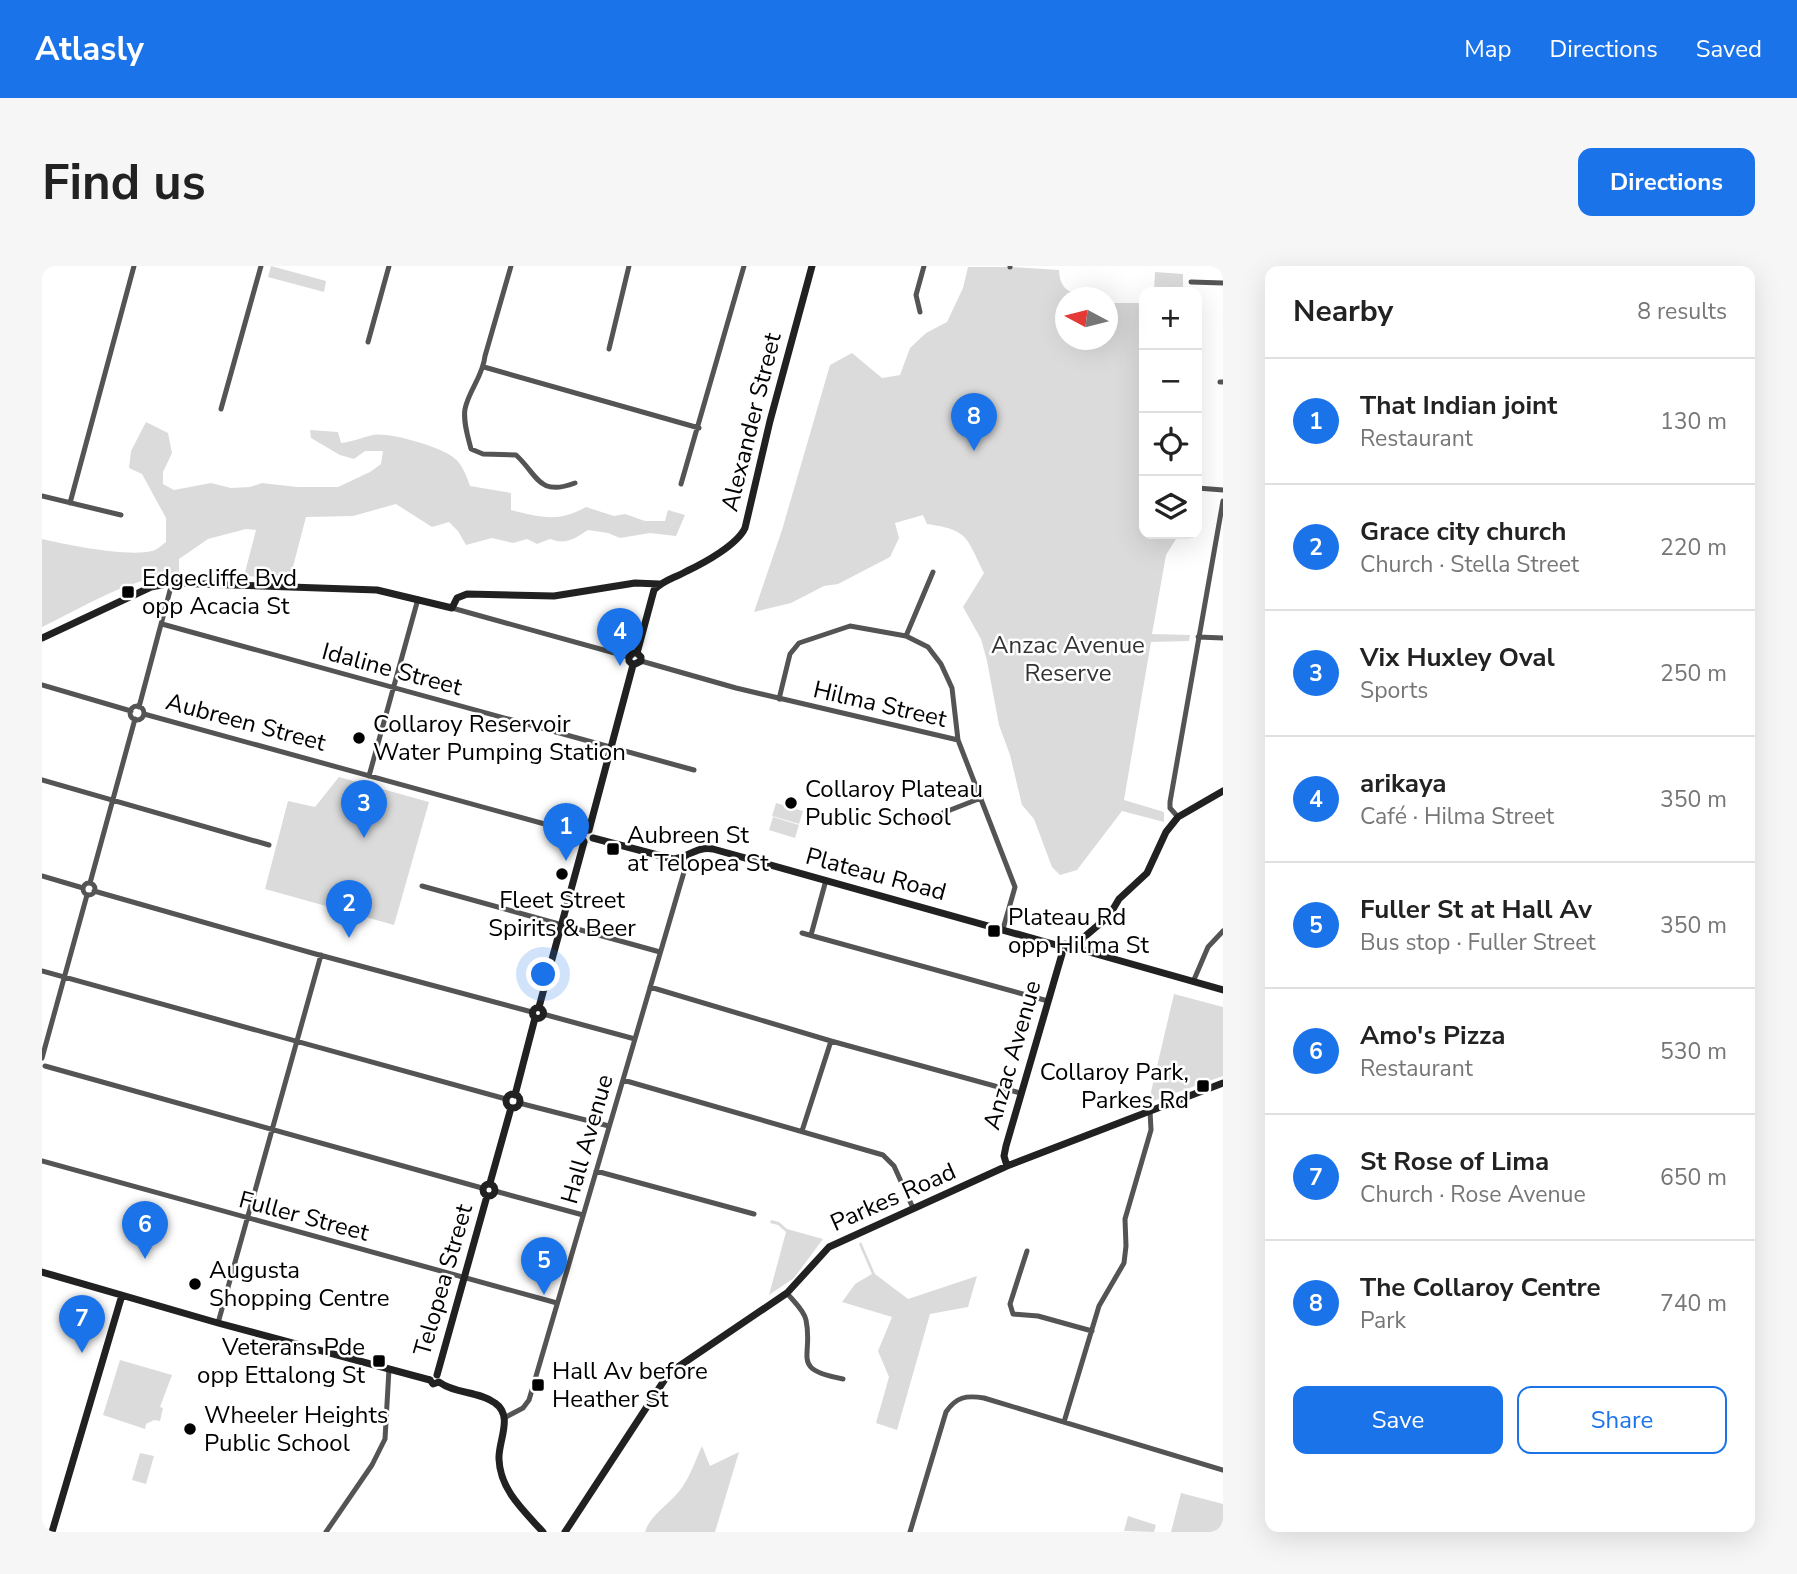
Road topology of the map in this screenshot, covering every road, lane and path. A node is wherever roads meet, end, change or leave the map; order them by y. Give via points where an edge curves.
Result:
1 (134, 266) edge
2 (261, 266) edge
3 (389, 266) edge
4 (510, 266) edge
5 (629, 266) edge
6 (744, 266) edge
7 (812, 266) edge
8 (924, 266) edge
9 (1191, 282) dead end
10 (1223, 283) edge
11 (920, 312) dead end
12 (368, 342) dead end
13 (609, 349) dead end
14 (484, 367) junction
15 (221, 409) dead end
16 (699, 428) junction
17 (575, 484) dead end
18 (681, 484) dead end
19 (1202, 488) edge
20 (1223, 490) edge
21 (42, 496) edge
22 (1223, 501) edge
23 (70, 503) junction
24 (121, 515) dead end
25 (933, 572) dead end
26 (172, 583) junction
27 (659, 584) junction
28 (418, 599) junction
29 (452, 608) junction
30 (162, 624) junction
31 (906, 636) junction
32 (1198, 637) junction
33 (42, 638) edge
34 (1223, 638) edge
35 (637, 653) junction
36 (629, 657) junction
37 (641, 661) junction
38 (633, 665) junction
39 (42, 685) edge
40 (393, 688) junction
41 (779, 698) junction
42 (139, 707) junction
43 (131, 711) junction
44 (144, 714) junction
45 (135, 719) junction
46 (958, 740) junction
47 (611, 747) junction
48 (694, 770) dead end
49 (369, 776) junction
50 (42, 780) edge
51 (1223, 791) edge
52 (981, 798) junction
53 (114, 800) junction
54 (1178, 817) junction
55 (922, 821) dead end
56 (591, 834) junction
57 (582, 838) junction
58 (269, 845) dead end
59 (684, 857) junction
60 (42, 876) edge
61 (826, 880) junction
62 (90, 883) junction
63 (422, 886) dead end
64 (83, 888) junction
65 (94, 891) junction
66 (87, 895) junction
67 (562, 924) junction
68 (1003, 929) junction
69 (1223, 931) edge
70 (802, 933) dead end
71 (811, 935) junction
72 (1063, 950) junction
73 (1078, 950) junction
74 (660, 952) junction
75 (321, 955) junction
76 (42, 971) edge
77 (64, 977) junction
78 (1193, 982) junction
79 (650, 988) junction
80 (1223, 990) edge
81 (1048, 1001) junction
82 (537, 1013) junction
83 (635, 1040) junction
84 (296, 1041) junction
85 (831, 1041) junction
86 (43, 1064) edge
87 (623, 1080) junction
88 (1223, 1083) edge
89 (1020, 1093) junction
90 (515, 1095) junction
91 (506, 1099) junction
92 (519, 1103) junction
93 (511, 1108) junction
94 (1150, 1111) junction
95 (609, 1126) junction
96 (272, 1129) junction
97 (802, 1131) junction
98 (42, 1161) edge
99 (1007, 1166) junction
100 (596, 1171) junction
101 (490, 1183) junction
102 (482, 1188) junction
103 (495, 1191) junction
104 (486, 1196) junction
105 (913, 1208) junction
106 (754, 1214) dead end
107 (583, 1215) junction
108 (247, 1218) junction
109 (1027, 1251) dead end
110 (42, 1272) edge
111 (464, 1278) junction
112 (788, 1293) junction
113 (122, 1295) junction
114 (557, 1303) junction
115 (218, 1323) junction
116 (1092, 1331) junction
117 (389, 1369) junction
118 (843, 1378) dead end
119 (435, 1379) junction
120 (504, 1418) junction
121 (1065, 1422) junction
122 (1223, 1470) edge
123 (52, 1532) edge
124 (326, 1532) edge
125 (543, 1532) edge
126 (565, 1532) edge
127 (910, 1532) edge

1 - 23 street
2 - 15 street
3 - 12 street
4 - 14 street
5 - 13 street
6 - 16 street
7 - 27 street, Alexander Street via 741,537
8 - 11 street via 916,295
9 - 10 street
14 - 16 street
14 - 17 street via 465,410 471,449 516,455 548,488
16 - 18 street
19 - 20 street
21 - 23 street
22 - 32 street
23 - 24 street
25 - 31 street
26 - 28 street via 377,590
26 - 30 street
26 - 33 street via 140,592
27 - 29 street via 635,583 554,596 467,594 457,598
27 - 35 street
28 - 29 street
28 - 40 street
29 - 36 street
30 - 40 street, Idaline Street
30 - 42 street
31 - 41 street via 850,626 799,643 790,654
31 - 46 street via 928,647 941,664 952,688
32 - 34 street
32 - 54 street via 1170,802
35 - 36 street
35 - 37 street
36 - 38 street
37 - 38 street
37 - 41 street, Hilma Street
38 - 47 street
39 - 43 street, Aubreen Street
40 - 47 street, Idaline Street
40 - 49 street
41 - 46 street, Hilma Street
42 - 43 street
42 - 44 street
43 - 45 street
44 - 45 street
44 - 49 street, Aubreen Street
45 - 53 street
46 - 52 street, Hilma Street
47 - 48 street, Idaline Street
47 - 56 street
49 - 57 street, Aubreen Street
50 - 53 street
51 - 54 street
52 - 55 street
52 - 68 street, Hilma Street via 1015,887
53 - 58 street
53 - 62 street
54 - 73 street via 1147,873 1083,938
56 - 57 street via 589,842
56 - 59 street via 673,859
57 - 67 street
59 - 61 street, Plateau Road via 708,848
59 - 74 street, Hall Avenue via 684,872
60 - 64 street
61 - 68 street, Plateau Road
61 - 71 street
62 - 64 street
62 - 65 street
63 - 67 street
64 - 66 street
65 - 66 street
65 - 75 street
66 - 77 street
67 - 74 street
67 - 82 street
68 - 72 street, Plateau Road
69 - 78 street via 1208,947
70 - 71 street
71 - 81 street
72 - 73 street, Plateau Road
72 - 81 street, Anzac Avenue
73 - 78 street, Plateau Road
74 - 79 street, Hall Avenue
75 - 82 street
75 - 84 street
76 - 77 street
77 - 84 street
77 - 86 street
78 - 80 street, Plateau Road
79 - 83 street, Hall Avenue
79 - 85 street
81 - 89 street, Anzac Avenue
82 - 83 street
82 - 90 street
83 - 87 street, Hall Avenue
84 - 91 street
84 - 96 street
85 - 89 street
85 - 97 street
86 - 96 street
87 - 95 street, Hall Avenue
87 - 97 street
88 - 94 street, Parkes Road
89 - 99 street, Anzac Avenue via 1004,1152
90 - 91 street
90 - 92 street
91 - 93 street
92 - 93 street
92 - 95 street
93 - 101 street, Telopea Street
94 - 99 street, Parkes Road
94 - 116 street via 1151,1130 1125,1219 1124,1263 1105,1295
95 - 100 street, Hall Avenue
96 - 102 street
96 - 108 street
97 - 105 street via 883,1156 894,1166
98 - 108 street, Fuller Street
99 - 105 street, Parkes Road
100 - 106 street
100 - 107 street, Hall Avenue
101 - 102 street
101 - 103 street
102 - 104 street
103 - 104 street
103 - 107 street
104 - 111 street, Telopea Street
105 - 112 street, Parkes Road via 829,1247
107 - 114 street, Hall Avenue
108 - 111 street, Fuller Street
108 - 115 street
109 - 116 street via 1010,1304 1013,1314 1038,1315
110 - 113 street
111 - 114 street, Fuller Street
111 - 119 street, Telopea Street
112 - 118 street via 805,1315 809,1365 824,1375
112 - 126 street, Parkes Road via 669,1373
113 - 115 street
113 - 123 street
114 - 120 street, Hall Avenue via 529,1400
115 - 117 street
116 - 121 street
117 - 119 street
117 - 124 street via 384,1439 372,1465
119 - 120 street via 495,1402
120 - 125 street via 499,1459 502,1475 514,1500
121 - 122 street
121 - 127 street via 970,1396 957,1399 946,1412

